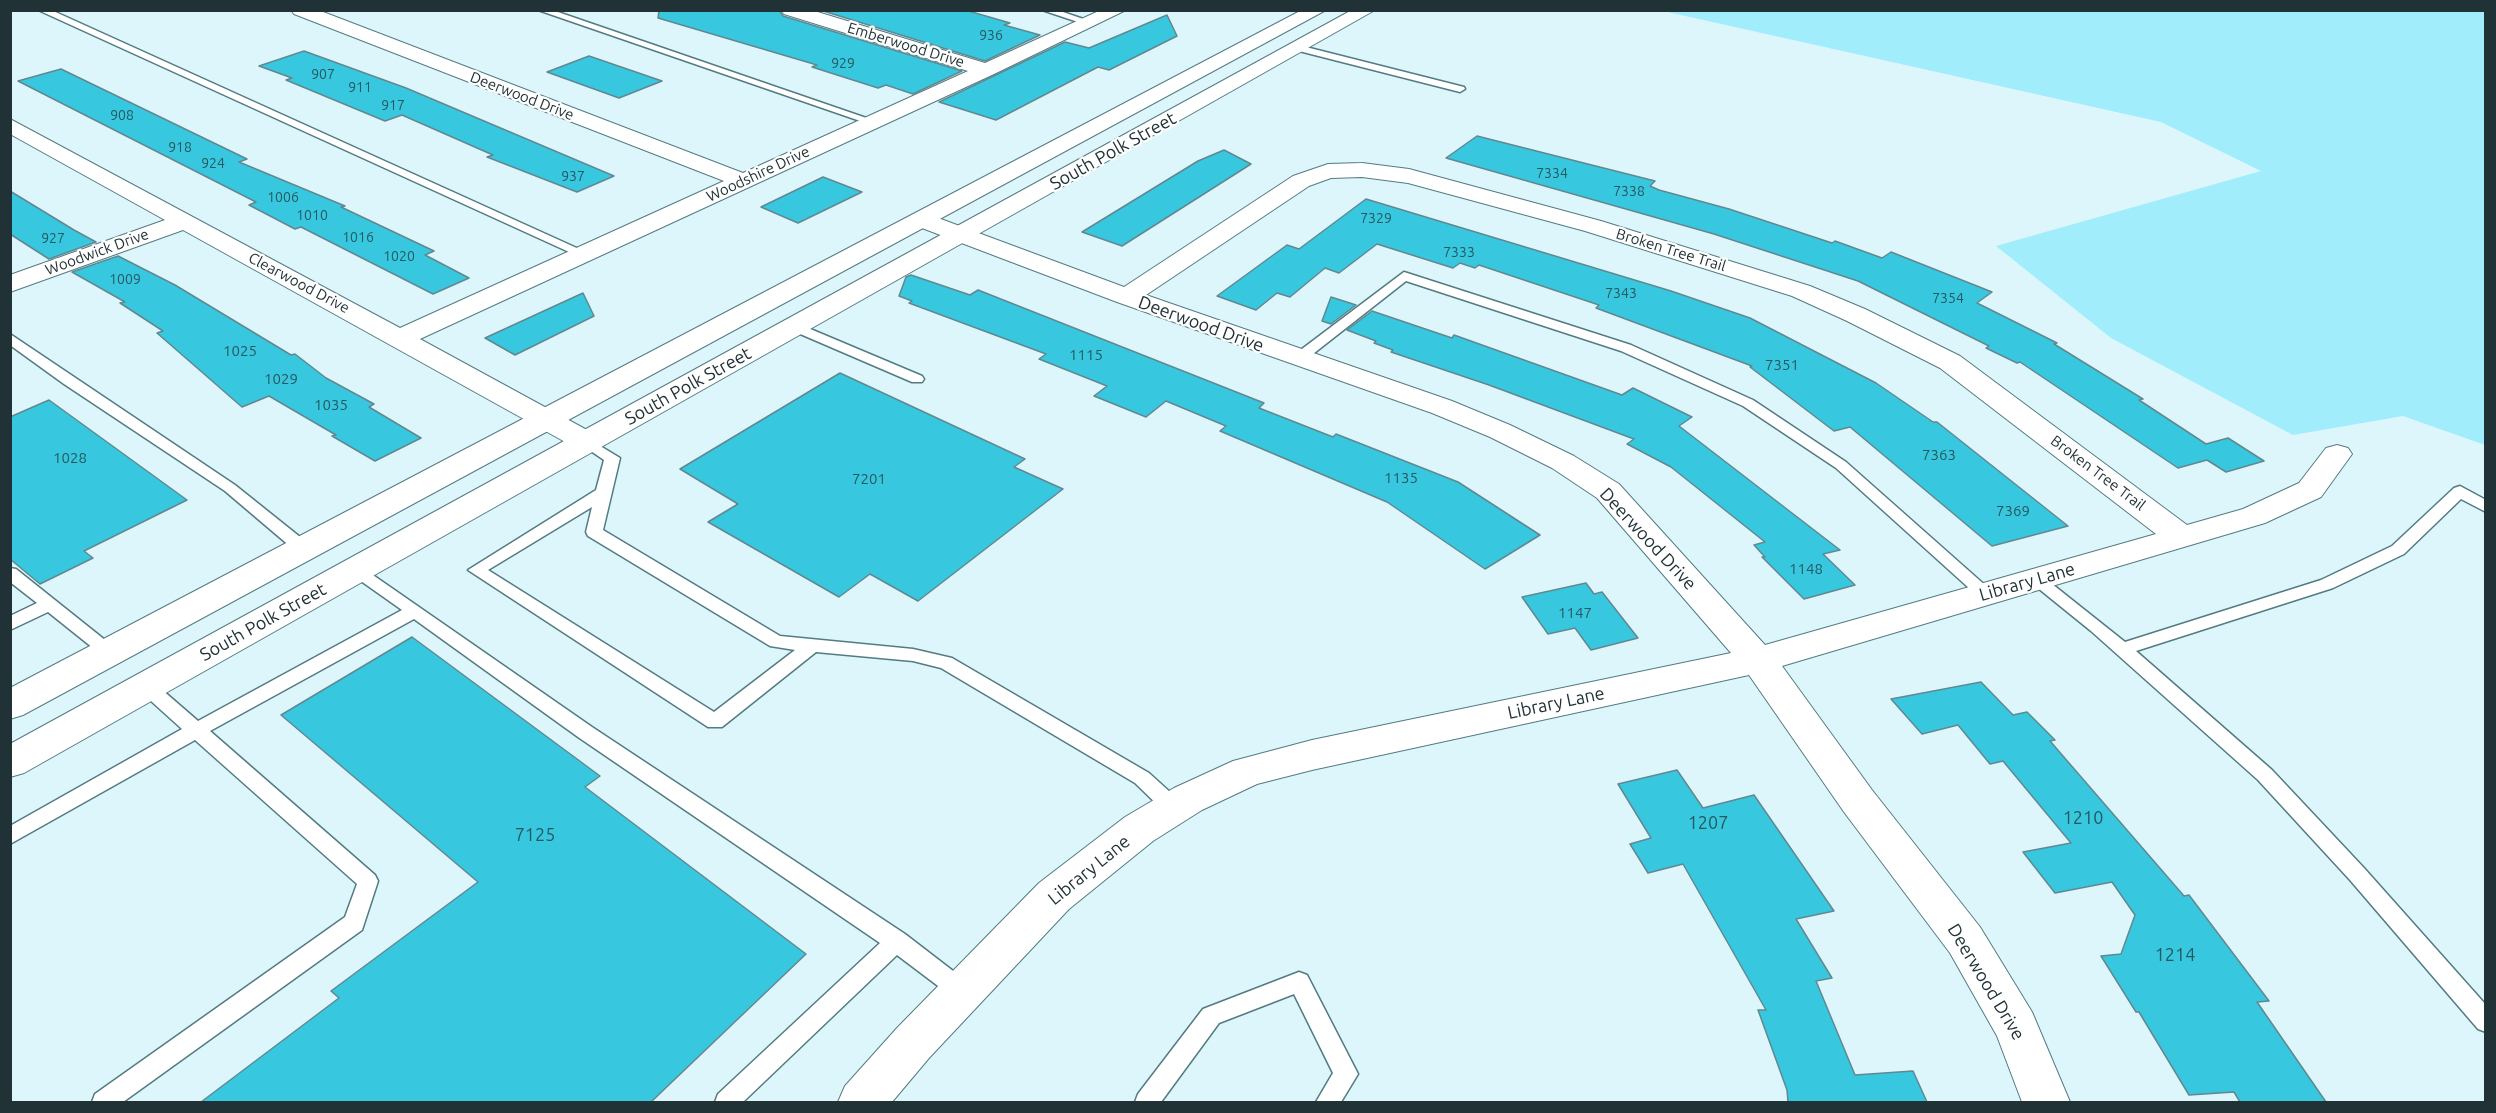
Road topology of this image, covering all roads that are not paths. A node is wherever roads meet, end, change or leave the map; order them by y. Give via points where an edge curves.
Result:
1 (42, 10) edge
2 (300, 10) edge
3 (542, 10) edge
4 (790, 10) edge
5 (1046, 10) edge
6 (1117, 10) edge
7 (1317, 10) edge
8 (1366, 10) edge
9 (1090, 23) junction
10 (1263, 39) junction
11 (1298, 48) junction
12 (987, 70) junction
13 (1460, 89) dead end
14 (873, 122) junction
15 (10, 125) edge
16 (744, 181) junction
17 (922, 220) junction
18 (184, 221) junction
19 (960, 236) junction
20 (584, 254) junction
21 (10, 284) edge
22 (1126, 297) junction
23 (796, 327) junction
24 (10, 338) edge
25 (400, 338) junction
26 (1299, 358) junction
27 (917, 379) dead end
28 (545, 421) junction
29 (587, 442) junction
30 (2337, 454) dead end
31 (605, 492) junction
32 (2486, 507) edge
33 (2182, 537) junction
34 (304, 549) junction
35 (357, 570) junction
36 (10, 573) edge
37 (2036, 580) junction
38 (1986, 594) junction
39 (49, 604) junction
40 (414, 611) junction
41 (10, 624) edge
42 (813, 645) junction
43 (2122, 649) junction
44 (109, 652) junction
45 (1758, 660) junction
46 (147, 687) junction
47 (10, 705) edge
48 (196, 730) junction
49 (10, 762) edge
50 (1174, 808) junction
51 (10, 836) edge
52 (897, 941) junction
53 (963, 991) junction
54 (2486, 1023) edge
55 (104, 1102) edge
56 (727, 1102) edge
57 (862, 1102) edge
58 (1147, 1102) edge
59 (1328, 1102) edge
60 (2046, 1102) edge

1 - 20 lane
2 - 16 street, Deerwood Drive
3 - 14 lane
4 - 12 street, Emberwood Drive
5 - 9 lane
6 - 9 street, Woodshire Drive
7 - 10 street, South Polk Street
8 - 11 street, South Polk Street
9 - 12 street, Woodshire Drive
10 - 11 street
10 - 17 street, South Polk Street
11 - 13 lane
11 - 19 street, South Polk Street
12 - 14 street, Woodshire Drive
14 - 16 street, Woodshire Drive
15 - 18 street, Clearwood Drive
16 - 20 street, Woodshire Drive
17 - 19 street, Deerwood Drive
17 - 28 street, South Polk Street
18 - 21 street, Woodwick Drive
18 - 25 street, Clearwood Drive
19 - 22 street, Deerwood Drive
19 - 23 street, South Polk Street
20 - 25 street, Woodshire Drive
22 - 26 street, Deerwood Drive
22 - 33 street, Broken Tree Trail via 1301,181 1328,171 1362,170 1408,176 1604,229 1800,291 1856,315 1950,363
23 - 27 lane
23 - 29 street, South Polk Street
24 - 34 lane via 230,488
25 - 28 street, Clearwood Drive
26 - 38 lane via 1404,276 1626,348 1748,403 1840,465
26 - 45 street, Deerwood Drive via 1500,431 1590,479 1608,491
28 - 29 street, Clearwood Drive
28 - 34 street, South Polk Street
29 - 31 lane via 612,458
29 - 35 street, South Polk Street
30 - 33 street, Library Lane via 2310,490 2254,516
31 - 42 lane via 594,532 776,642
31 - 42 lane via 476,570 715,722
32 - 43 lane via 2460,491 2398,550 2327,584
33 - 37 street, Library Lane
34 - 44 street, South Polk Street
35 - 40 lane
35 - 46 street, South Polk Street
36 - 39 lane
37 - 38 street, Library Lane
37 - 43 lane
38 - 45 street, Library Lane
39 - 41 lane
39 - 44 lane
40 - 48 lane
40 - 52 lane via 585,732
42 - 50 lane via 913,655 946,663 1142,778
43 - 54 lane via 2265,775 2357,873
44 - 46 street
44 - 47 street, South Polk Street
45 - 50 street, Library Lane via 1312,755 1247,772
45 - 60 street, Deerwood Drive via 1858,801 1965,940 2016,1027
46 - 48 lane
46 - 49 street, South Polk Street
48 - 51 lane
48 - 55 lane via 368,881 354,923
50 - 53 street, Library Lane via 1139,829 1054,896
52 - 53 lane
52 - 56 lane
53 - 57 street, Library Lane
58 - 59 lane via 1211,1016 1299,982 1346,1074

